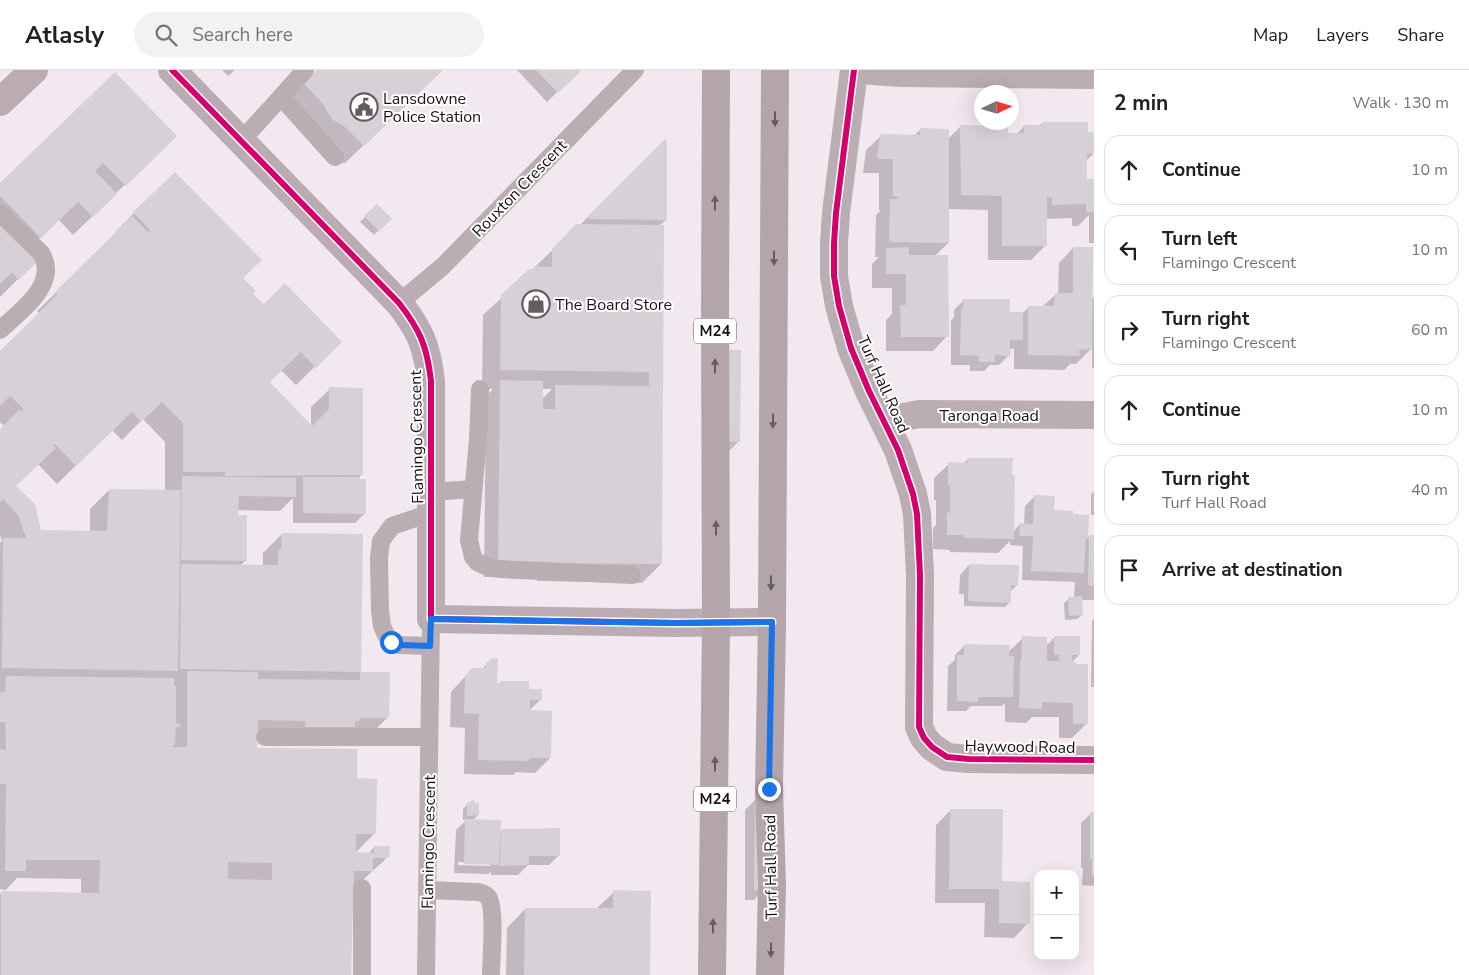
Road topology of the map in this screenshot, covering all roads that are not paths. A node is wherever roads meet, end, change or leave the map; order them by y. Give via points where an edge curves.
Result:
1 (34, 70) edge
2 (172, 70) edge
3 (305, 70) edge
4 (635, 70) edge
5 (775, 70) edge
6 (854, 70) edge
7 (860, 70) edge
8 (1094, 75) edge
9 (716, 78) edge
10 (281, 97) junction
11 (0, 102) edge
12 (241, 141) junction
13 (335, 158) dead end
14 (0, 213) edge
15 (398, 303) junction
16 (0, 330) edge
17 (480, 389) dead end
18 (1094, 415) edge
19 (884, 421) junction
20 (473, 489) junction
21 (431, 502) junction
22 (632, 574) dead end
23 (919, 619) joint
24 (772, 622) junction
25 (716, 623) junction
26 (431, 633) junction
27 (429, 736) junction
28 (265, 737) dead end
29 (1094, 760) edge
30 (362, 888) dead end
31 (427, 890) junction
32 (362, 975) edge
33 (426, 975) edge
34 (491, 975) edge
35 (712, 975) edge
36 (770, 975) edge

1 - 11 street
2 - 12 street, Flamingo Crescent
3 - 10 lane
4 - 15 lane, Rouxton Crescent via 442,266
5 -> 24 main road, Turf Hall Road
6 - 19 street, Turf Hall Road via 836,213 834,276 851,348
7 - 8 street
25 -> 9 main road, M24
10 - 12 lane
10 - 13 lane
12 - 15 street, Flamingo Crescent
14 - 16 lane via 41,253 47,269 43,285 36,295
15 - 21 street, Flamingo Crescent via 423,340 429,360
17 - 20 lane
18 - 19 street, Taronga Road via 920,414
19 - 23 street, Turf Hall Road via 898,450 917,514
20 - 21 lane
20 - 22 lane via 469,540 473,557 482,565 499,569
21 - 26 street, Flamingo Crescent
21 - 26 lane via 392,526 381,541 379,558 380,611 387,637 400,645
23 - 29 street, Haywood Road via 918,722 924,738 932,747 957,758
24 - 25 street
24 -> 36 main road, Turf Hall Road
25 - 26 street
35 -> 25 main road, M24
26 - 27 lane, Flamingo Crescent
27 - 28 lane
27 - 31 lane, Flamingo Crescent
30 - 32 lane
31 - 33 lane, Flamingo Crescent
31 - 34 lane via 486,894 492,914

